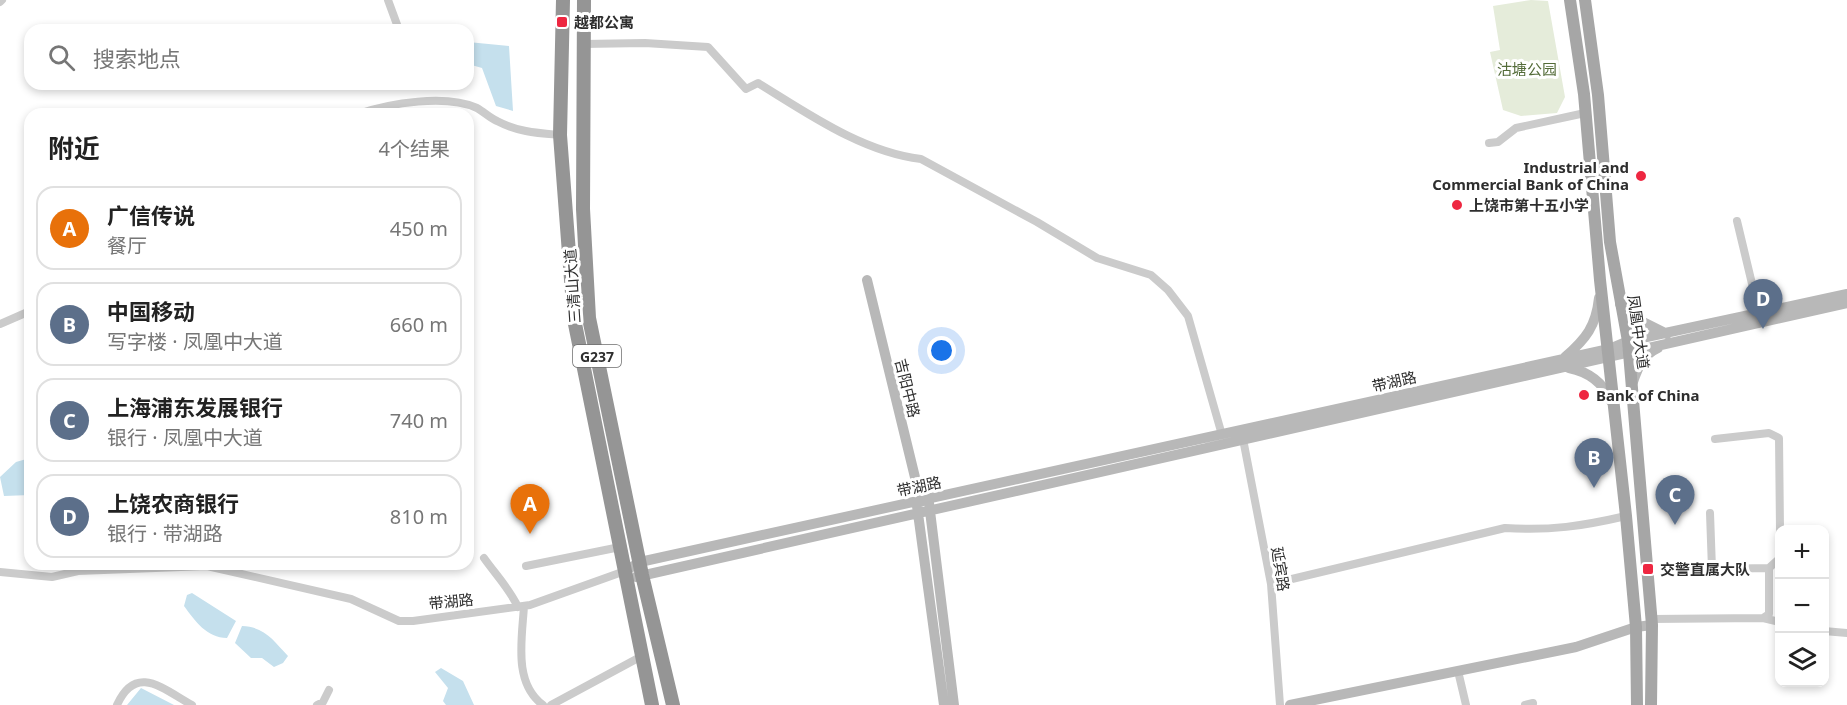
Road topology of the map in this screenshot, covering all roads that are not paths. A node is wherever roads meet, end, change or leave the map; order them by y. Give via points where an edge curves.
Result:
1 (388, 0) edge
2 (563, 0) edge
3 (584, 0) edge
4 (1570, 0) edge
5 (1586, 0) edge
6 (397, 24) edge
7 (583, 44) junction
8 (385, 108) edge
9 (1585, 114) junction
10 (560, 135) junction
11 (1489, 143) dead end
12 (1737, 221) dead end
13 (867, 280) dead end
14 (1600, 280) junction
15 (1847, 294) edge
16 (1620, 303) junction
17 (1847, 303) edge
18 (1759, 313) junction
19 (24, 314) edge
20 (0, 324) edge
21 (1667, 339) junction
22 (1627, 347) junction
23 (1610, 353) junction
24 (1566, 363) junction
25 (1631, 388) junction
26 (1616, 415) junction
27 (1222, 435) junction
28 (1715, 439) dead end
29 (1243, 440) junction
30 (923, 505) junction
31 (1710, 513) dead end
32 (1626, 516) junction
33 (1780, 525) edge
34 (620, 547) junction
35 (484, 558) dead end
36 (1775, 562) edge
37 (526, 566) dead end
38 (1769, 568) junction
39 (641, 569) junction
40 (104, 570) edge
41 (224, 570) edge
42 (0, 572) edge
43 (626, 575) junction
44 (1271, 584) junction
45 (521, 607) junction
46 (1763, 618) junction
47 (1775, 620) edge
48 (1651, 622) junction
49 (1636, 627) junction
50 (1829, 631) edge
51 (1847, 633) edge
52 (642, 656) junction
53 (1458, 671) junction
54 (329, 690) dead end
55 (117, 705) edge
56 (192, 705) edge
57 (317, 705) edge
58 (543, 705) edge
59 (551, 705) edge
60 (652, 705) edge
61 (673, 705) edge
62 (944, 705) edge
63 (954, 705) edge
64 (1280, 705) edge
65 (1290, 705) edge
66 (1466, 705) edge
67 (1637, 705) edge
68 (1652, 705) edge

1 - 6 street
2 - 10 highway, 三清山大道 / G237
3 - 7 highway, 三清山大道 / G237
4 - 9 main road, 凤凰中大道
5 - 16 main road, 凤凰中大道 via 1610,242
7 - 27 street via 708,47 746,90 758,83 840,131 902,156 921,159 1097,258 1151,275 1188,316
7 - 39 highway, 三清山大道 / G237 via 583,209 589,318
8 - 10 street via 438,101 476,108 519,132
9 - 11 street via 1516,128 1498,142
9 - 14 main road, 凤凰中大道
10 - 34 highway, 三清山大道 / G237 via 574,319
12 - 18 street
13 - 30 main road, 吉阳中路
14 - 23 main road, 凤凰中大道
14 - 24 main road via 1597,317 1589,335
15 - 18 main road, 带湖路
16 - 21 main road via 1629,315
16 - 22 main road, 凤凰中大道
17 - 21 main road, 带湖路
18 - 21 main road, 带湖路
19 - 20 street
21 - 22 main road, 带湖路
21 - 25 main road via 1638,366
22 - 23 main road, 带湖路
22 - 25 main road, 凤凰中大道
23 - 24 main road, 带湖路
23 - 26 main road, 凤凰中大道
24 - 26 main road via 1606,390
24 - 27 main road, 带湖路
24 - 29 main road, 带湖路
25 - 48 main road, 凤凰中大道
26 - 32 main road, 凤凰中大道
27 - 30 main road, 带湖路
28 - 33 street via 1769,433 1779,438
29 - 30 main road, 带湖路
29 - 44 street, 延宾路
30 - 39 main road, 带湖路
30 - 62 main road, 吉阳中路
30 - 63 main road, 吉阳中路
31 - 38 street via 1712,568
32 - 44 street via 1564,529 1505,528
32 - 49 main road, 凤凰中大道
34 - 37 street
34 - 43 highway, 三清山大道 / G237
35 - 45 street
36 - 38 street
38 - 46 street via 1771,607
39 - 43 main road, 带湖路
39 - 61 highway, 三清山大道 / G237
40 - 42 street, 带湖路 via 52,577
41 - 45 street, 带湖路 via 351,599 399,621
43 - 45 street, 带湖路
43 - 52 highway, 三清山大道 / G237
44 - 64 street, 延宾路
45 - 58 street via 524,682
46 - 47 street
46 - 48 street
48 - 49 main road
48 - 68 main road, 凤凰中大道
49 - 53 main road via 1576,647
49 - 67 main road, 凤凰中大道
50 - 51 street
52 - 59 street
52 - 60 highway, 三清山大道 / G237
53 - 65 main road
53 - 66 street
54 - 57 street
55 - 56 street via 124,690 133,683 149,681

